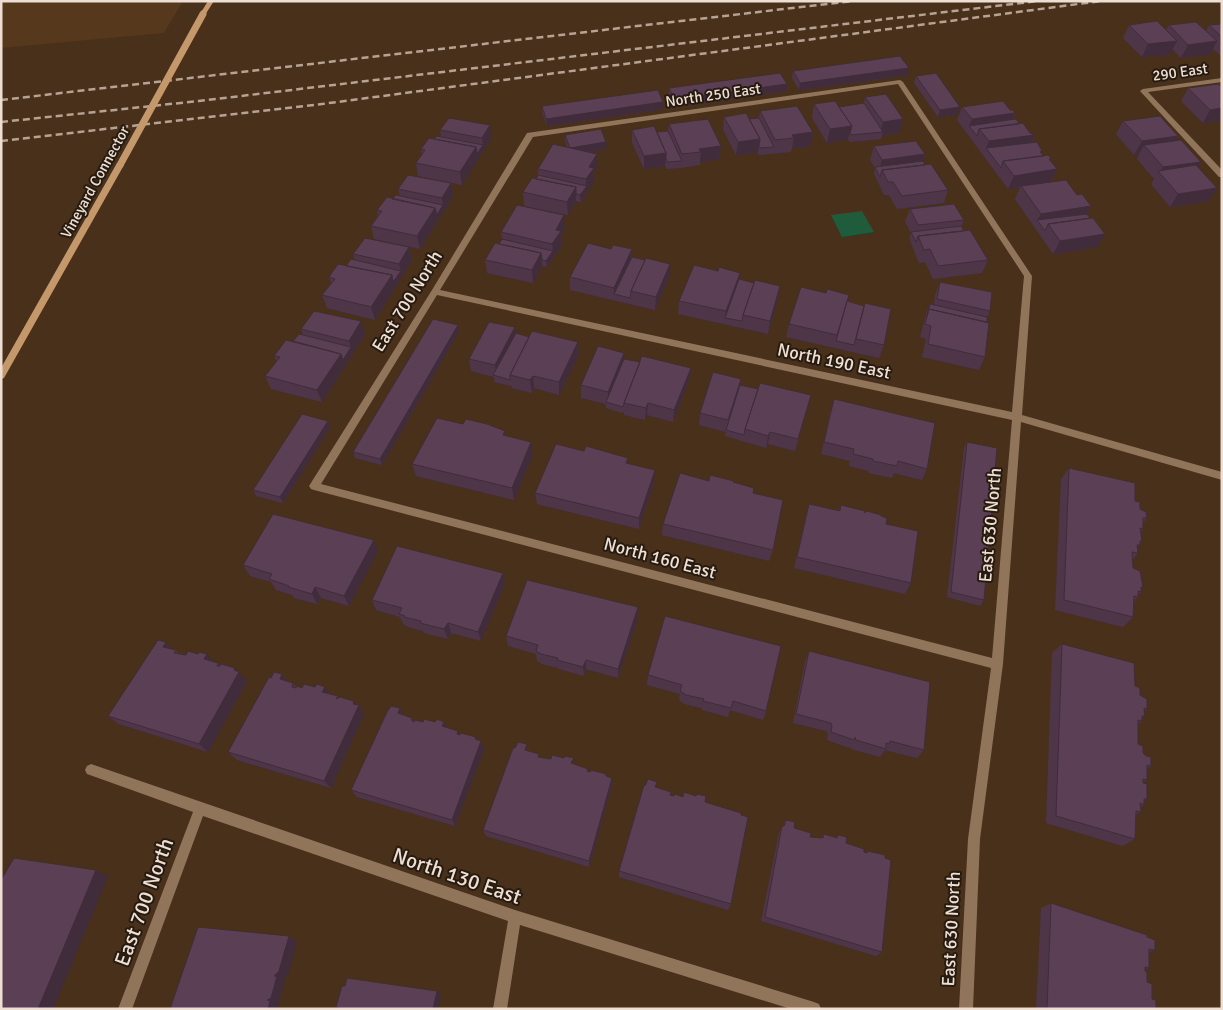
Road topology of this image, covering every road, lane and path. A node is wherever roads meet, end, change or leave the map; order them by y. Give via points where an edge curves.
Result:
1 (211, 1) edge
2 (1222, 80) edge
3 (900, 82) joint
4 (530, 135) joint
5 (1222, 174) edge
6 (435, 292) junction
7 (1, 376) edge
8 (1017, 417) junction
9 (1222, 476) edge
10 (314, 486) joint
11 (997, 664) junction
12 (91, 770) dead end
13 (200, 809) junction
14 (515, 917) junction
15 (125, 1009) edge
16 (500, 1009) edge
17 (814, 1009) edge
18 (966, 1009) edge

1 - 7 main road, Vineyard Connector, bridge
2 - 5 street, 290 East via 1142,91
3 - 4 street, North 250 East
3 - 8 street, East 630 North via 1028,276
4 - 6 street, East 700 North
6 - 8 street, North 190 East
6 - 10 street, East 700 North
8 - 9 street, North 190 East
8 - 11 street, East 630 North
10 - 11 street, North 160 East
11 - 18 street, East 630 North via 974,839
12 - 13 street, North 130 East
13 - 14 street, North 130 East
13 - 15 street, East 700 North
14 - 16 street
14 - 17 street, North 130 East

